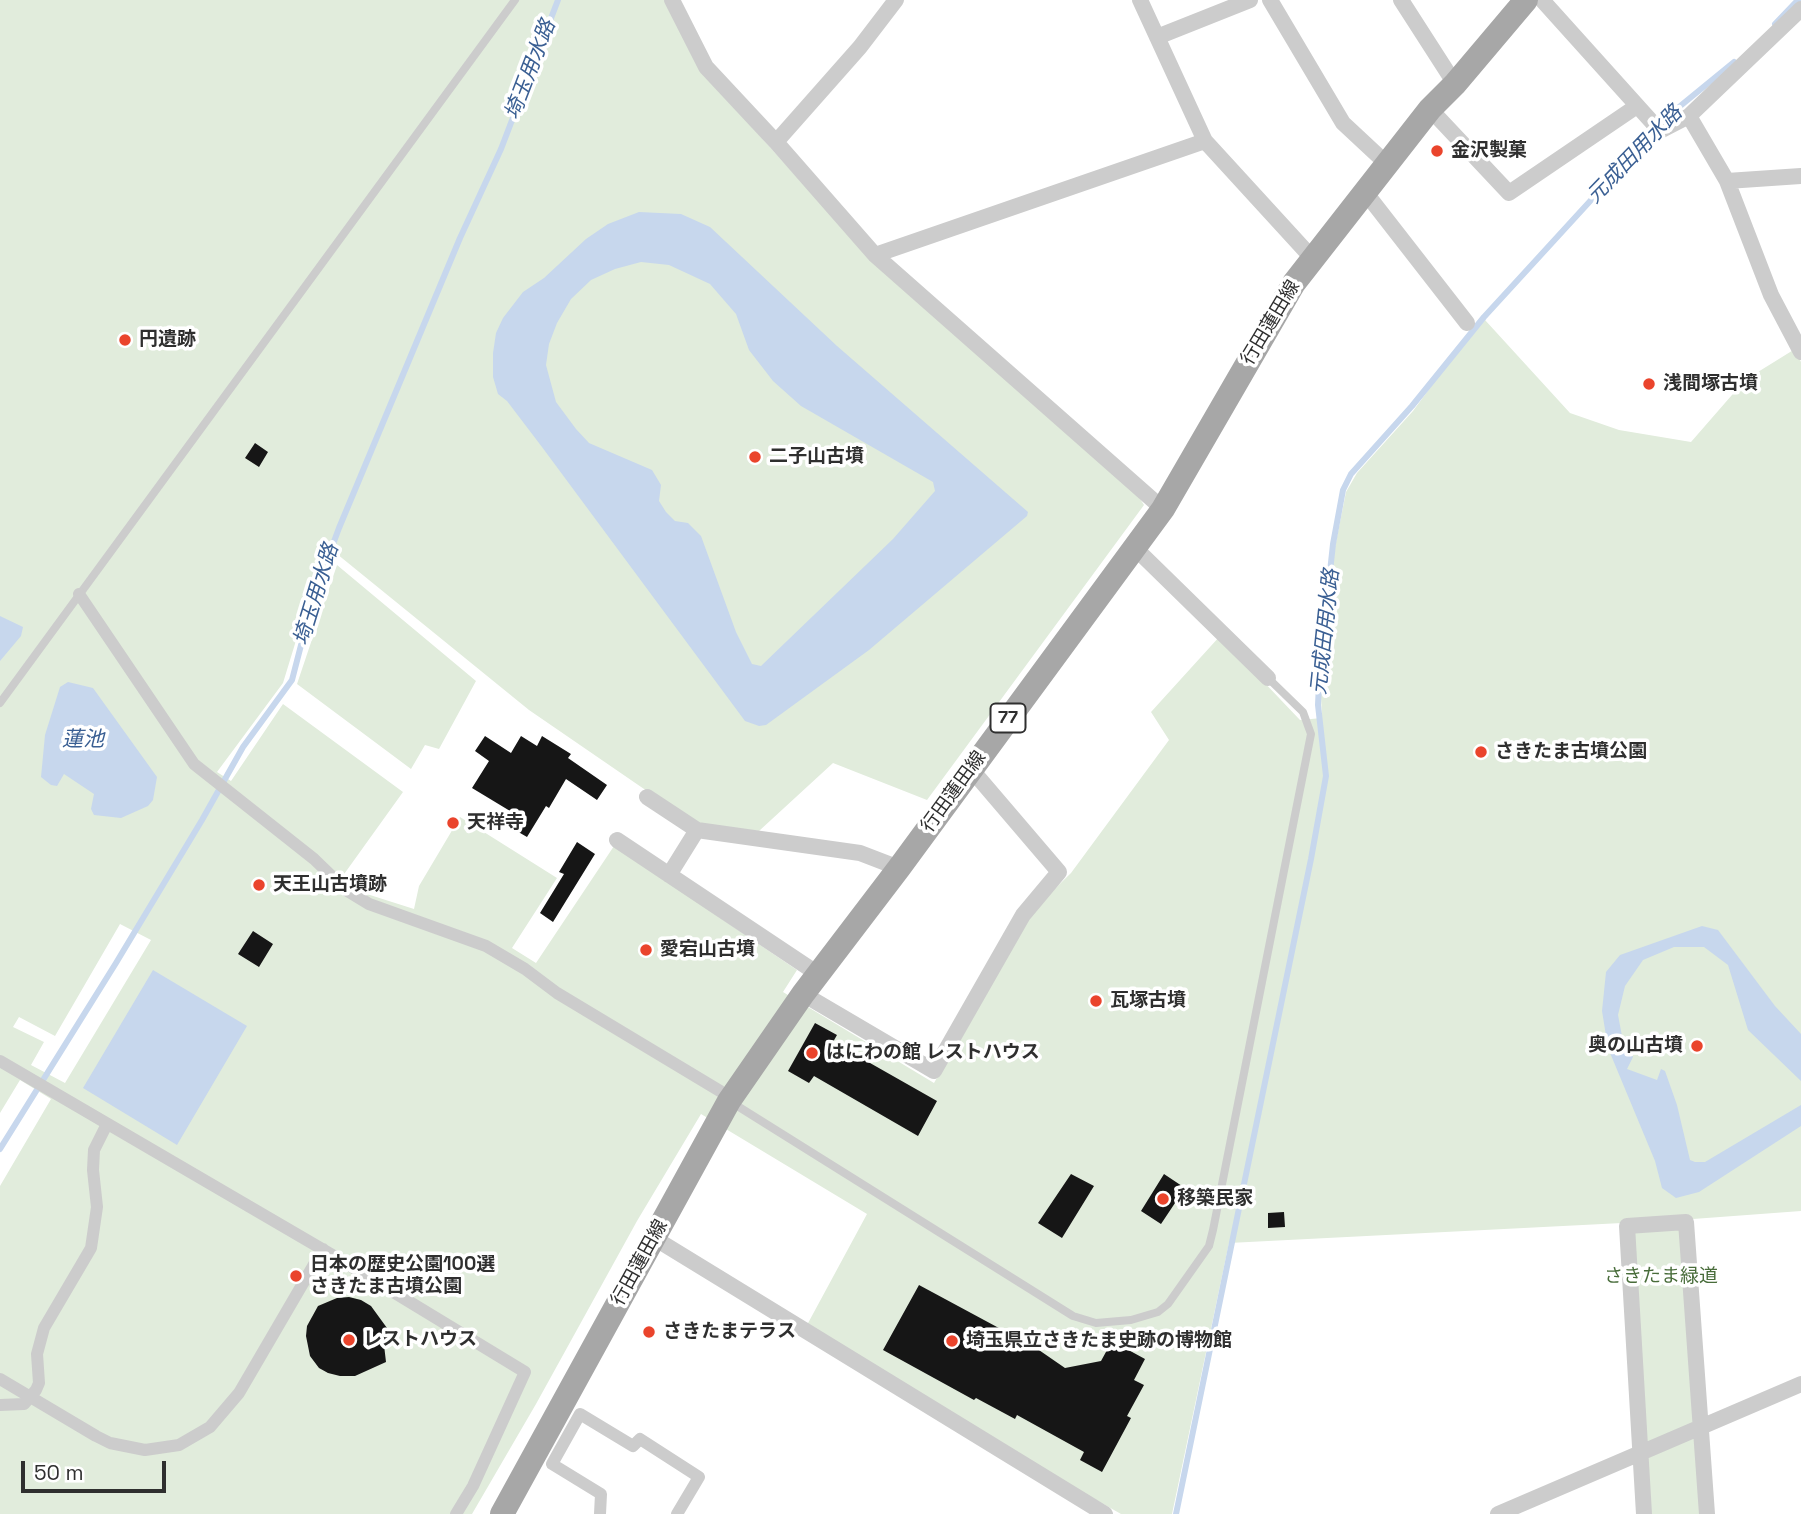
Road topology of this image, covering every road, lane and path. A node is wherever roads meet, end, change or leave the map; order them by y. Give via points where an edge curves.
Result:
1 (515, 0) edge
2 (672, 0) edge
3 (896, 0) edge
4 (1140, 0) edge
5 (1250, 0) edge
6 (1270, 0) edge
7 (1401, 0) edge
8 (1525, 0) edge
9 (1542, 0) edge
10 (1801, 9) edge
11 (1157, 37) junction
12 (1455, 84) junction
13 (1637, 106) junction
14 (1430, 109) junction
15 (1689, 116) junction
16 (1205, 141) junction
17 (776, 142) junction
18 (1387, 164) junction
19 (1801, 176) edge
20 (1727, 181) junction
21 (1365, 192) junction
22 (875, 256) junction
23 (1313, 259) junction
24 (1467, 323) dead end
25 (1801, 352) edge
26 (1163, 509) junction
27 (1134, 547) junction
28 (79, 594) junction
29 (1268, 678) joint
30 (0, 703) edge
31 (971, 769) junction
32 (647, 797) dead end
33 (697, 831) junction
34 (617, 840) dead end
35 (899, 868) junction
36 (669, 875) junction
37 (818, 974) junction
38 (803, 994) junction
39 (0, 1061) edge
40 (724, 1096) junction
41 (107, 1124) junction
42 (654, 1238) junction
43 (323, 1249) junction
44 (0, 1379) edge
45 (1801, 1384) edge
46 (32, 1397) junction
47 (0, 1405) edge
48 (1703, 1426) junction
49 (1640, 1454) junction
50 (456, 1514) edge
51 (502, 1514) edge
52 (600, 1514) edge
53 (677, 1514) edge
54 (1105, 1514) edge
55 (1498, 1514) edge
56 (1644, 1514) edge
57 (1707, 1514) edge

1 - 28 lane
2 - 17 street via 706,67
3 - 17 street
4 - 11 street
5 - 11 street
6 - 18 street via 1343,123
7 - 12 street
8 - 12 main road, 行田蓮田線 / 77
9 - 13 street
10 - 15 street
11 - 16 street
12 - 14 main road, 行田蓮田線 / 77
13 - 14 street via 1509,193
13 - 15 street via 1655,127
14 - 18 main road, 行田蓮田線 / 77
15 - 20 street
16 - 22 street
16 - 23 street
17 - 22 street
18 - 21 main road, 行田蓮田線 / 77
19 - 20 street
20 - 25 street via 1771,295
21 - 23 main road, 行田蓮田線 / 77
21 - 24 street
22 - 26 street
23 - 26 main road, 行田蓮田線 / 77 via 1294,282
26 - 27 main road, 行田蓮田線 / 77
27 - 29 street
27 - 31 main road, 行田蓮田線 / 77
28 - 30 lane
28 - 40 street via 194,764 346,890 369,904 486,946
29 - 40 lane via 1303,712 1311,734 1209,1246 1158,1312 1096,1323 1073,1316
31 - 35 main road, 行田蓮田線 / 77
31 - 38 street via 1059,872 1023,915 934,1071
32 - 33 street
33 - 35 street via 860,853
33 - 36 street
34 - 36 street
35 - 37 main road, 行田蓮田線 / 77
36 - 37 street
37 - 38 main road, 行田蓮田線 / 77
38 - 40 main road, 行田蓮田線 / 77
39 - 41 street
40 - 42 main road, 行田蓮田線 / 77
41 - 43 street
41 - 46 street via 94,1150 97,1207 93,1243 44,1328 37,1354 39,1382
42 - 51 main road, 行田蓮田線 / 77
42 - 54 street
43 - 46 street via 239,1393 210,1427 187,1441 145,1450 110,1443
43 - 50 street via 525,1372
44 - 46 street
45 - 48 street
46 - 47 street via 24,1405
48 - 49 street
48 - 49 street via 1686,1222 1627,1226
48 - 57 street
49 - 55 street
49 - 56 street
52 - 53 street via 601,1494 552,1464 580,1413 633,1446 640,1439 699,1477

